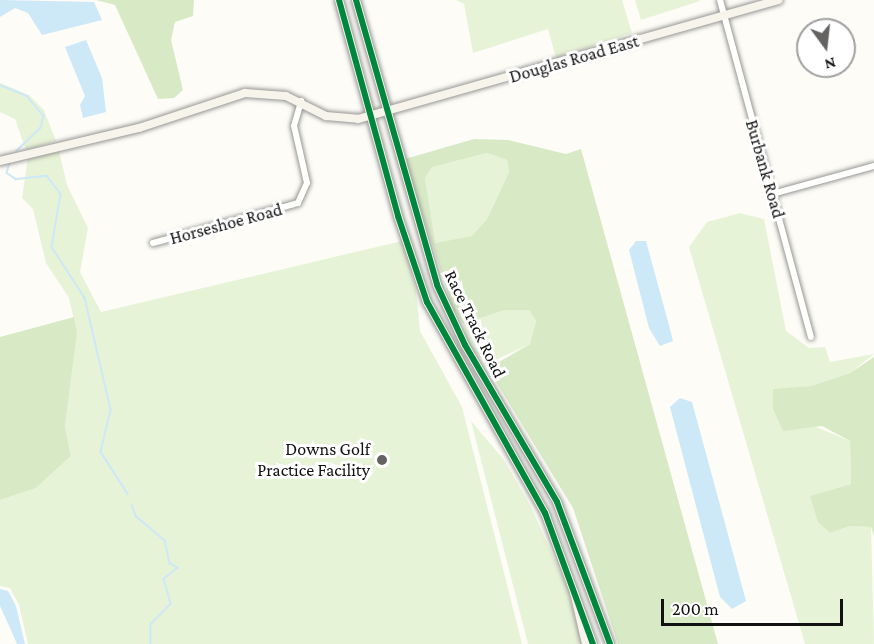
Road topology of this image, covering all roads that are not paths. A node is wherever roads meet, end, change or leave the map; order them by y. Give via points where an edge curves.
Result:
1 (339, 0) edge
2 (356, 0) edge
3 (720, 0) edge
4 (778, 0) edge
5 (724, 16) junction
6 (301, 101) junction
7 (386, 112) junction
8 (370, 117) junction
9 (0, 161) edge
10 (874, 166) edge
11 (772, 194) junction
12 (153, 243) dead end
13 (812, 337) dead end
14 (574, 582) junction
15 (586, 644) edge
16 (593, 644) edge
17 (610, 644) edge

1 - 8 main road, Race Track Road
2 - 7 main road, Race Track Road
3 - 5 street, Burbank Road
4 - 5 main road, Douglas Road East
5 - 7 main road, Douglas Road East
5 - 11 street, Burbank Road
6 - 8 main road, Douglas Road East via 333,118
6 - 9 main road, Douglas Road East via 276,94 234,95 139,128
6 - 12 street, Horseshoe Road via 294,126 307,183 298,203
7 - 8 main road, Douglas Road East
7 - 17 main road, Race Track Road via 437,285 465,345 557,502
8 - 14 main road, Race Track Road via 427,302 480,404 529,483
10 - 11 street
11 - 13 street, Burbank Road
14 - 15 main road
14 - 16 main road, Race Track Road

